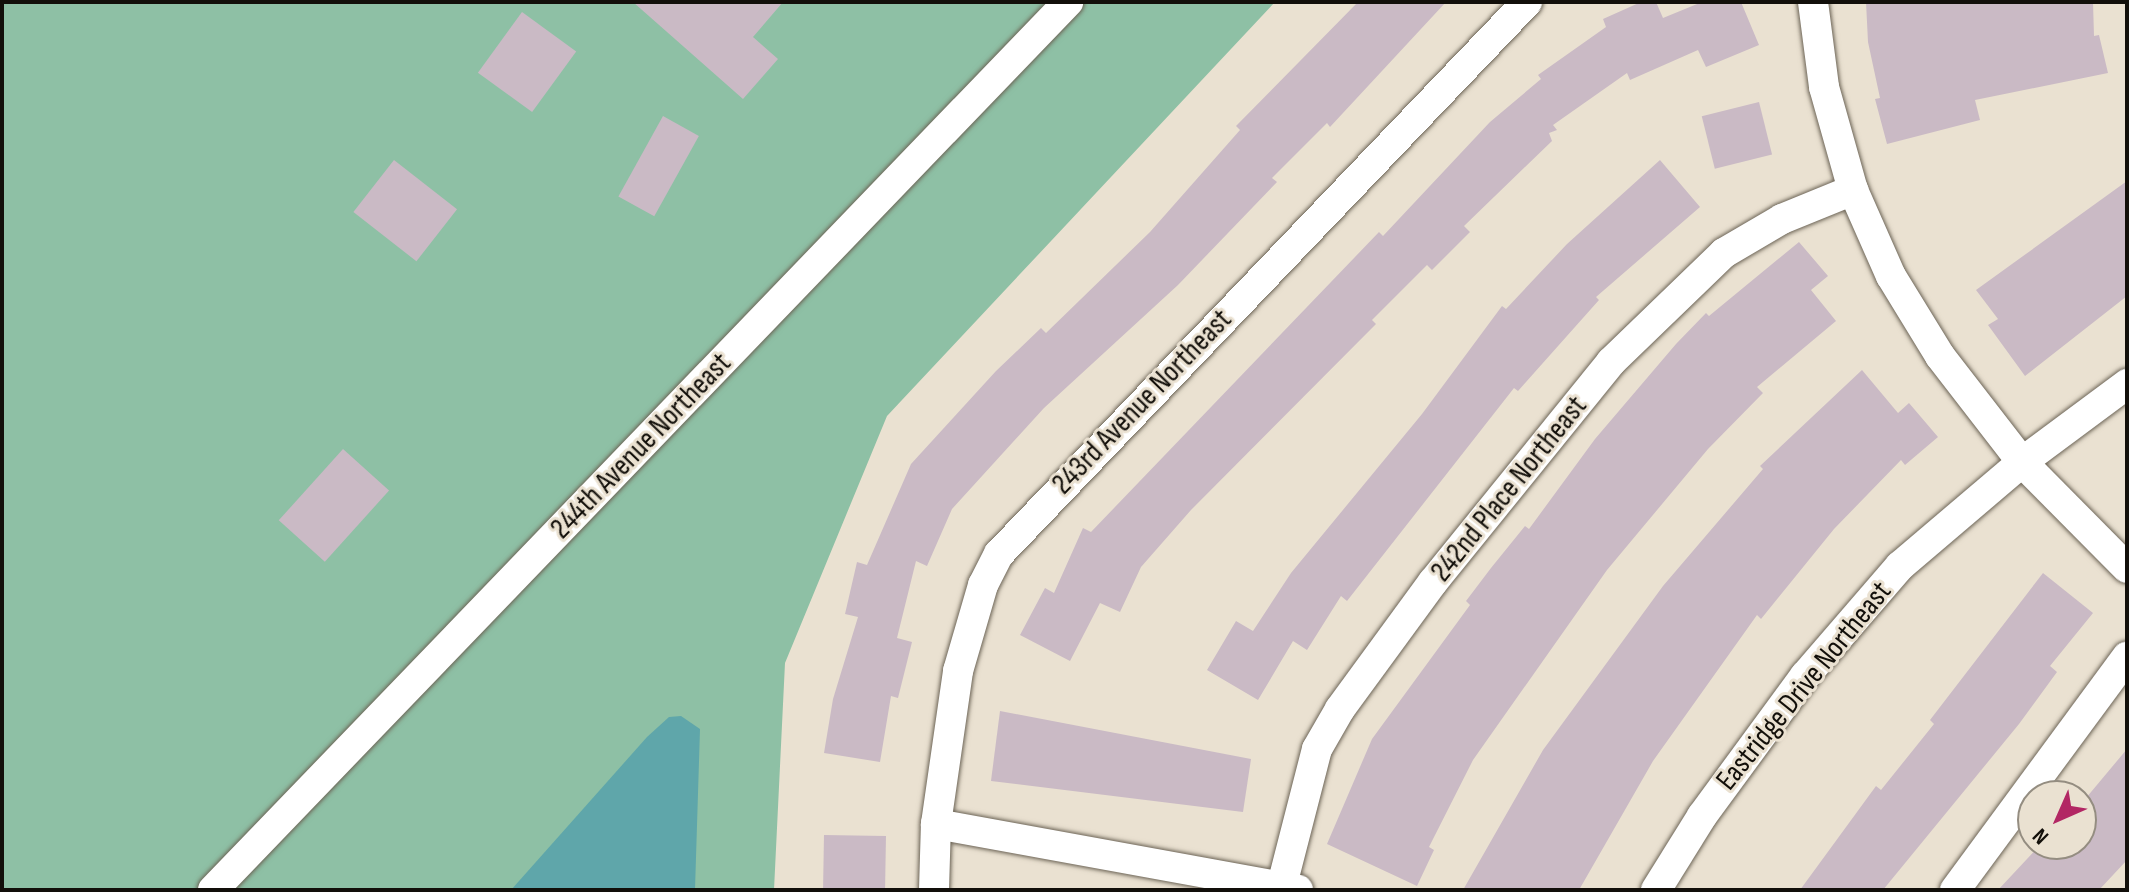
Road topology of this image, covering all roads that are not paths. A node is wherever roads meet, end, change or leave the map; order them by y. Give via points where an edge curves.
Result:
1 (1068, 2) edge
2 (1527, 2) edge
3 (1813, 2) edge
4 (1853, 190) junction
5 (2127, 384) edge
6 (2022, 462) junction
7 (2127, 568) edge
8 (2127, 657) edge
9 (936, 824) junction
10 (1290, 888) edge
11 (213, 890) edge
12 (934, 890) edge
13 (1656, 890) edge
14 (1955, 890) edge

1 - 11 street, 244th Avenue Northeast
2 - 9 street, 243rd Avenue Northeast via 999,554 983,585 958,671
3 - 4 street via 1824,87
4 - 6 street via 1911,312
4 - 10 street, 242nd Place Northeast via 1782,219 1724,253 1611,362 1433,582 1317,749
5 - 6 street, Eastridge Drive Northeast
6 - 7 street
6 - 13 street, Eastridge Drive Northeast via 1900,566 1805,676 1702,816
8 - 14 street
9 - 10 street
9 - 12 street, 243rd Avenue Northeast

